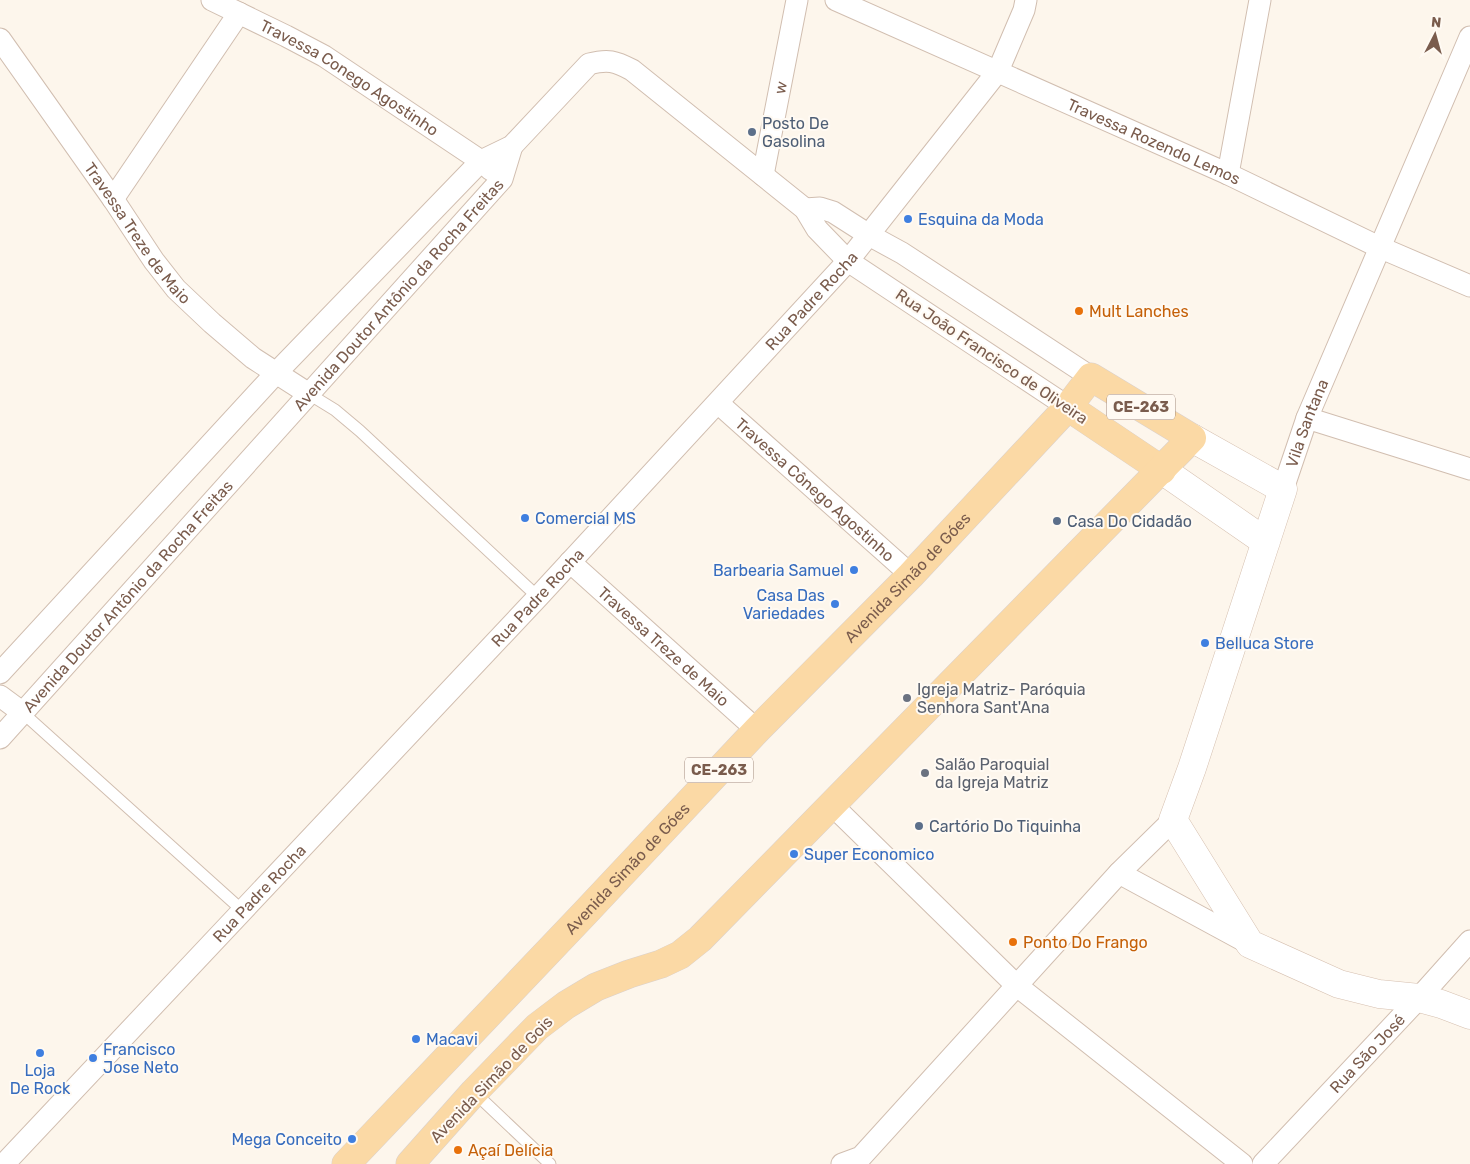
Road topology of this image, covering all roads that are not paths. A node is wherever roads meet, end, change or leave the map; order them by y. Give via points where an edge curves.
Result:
1 (212, 0) edge
2 (797, 0) edge
3 (836, 0) edge
4 (1026, 0) edge
5 (1260, 0) edge
6 (239, 12) junction
7 (1470, 38) edge
8 (0, 39) edge
9 (1465, 62) edge
10 (998, 71) junction
11 (512, 146) junction
12 (480, 161) junction
13 (1228, 174) junction
14 (763, 175) junction
15 (502, 179) junction
16 (113, 199) junction
17 (806, 209) junction
18 (869, 235) junction
19 (1379, 247) junction
20 (848, 261) junction
21 (1470, 286) edge
22 (276, 372) junction
23 (1091, 376) junction
24 (309, 394) junction
25 (718, 403) junction
26 (1068, 407) junction
27 (1307, 418) junction
28 (1192, 438) junction
29 (1470, 469) edge
30 (1162, 470) junction
31 (1284, 489) junction
32 (1266, 542) junction
33 (570, 562) junction
34 (911, 576) junction
35 (538, 598) junction
36 (0, 673) edge
37 (0, 696) edge
38 (23, 713) junction
39 (757, 730) junction
40 (0, 738) edge
41 (831, 804) junction
42 (1173, 820) junction
43 (1119, 873) junction
44 (242, 911) junction
45 (1470, 942) edge
46 (1250, 944) junction
47 (1016, 985) junction
48 (1420, 998) junction
49 (1470, 1015) edge
50 (474, 1092) junction
51 (854, 1162) edge
52 (4, 1164) edge
53 (346, 1164) edge
54 (410, 1164) edge
55 (550, 1164) edge
56 (1242, 1164) edge
57 (1263, 1164) edge

1 - 6 street, Travessa Conego Agostinho
2 - 14 street, w
3 - 10 street, Travessa Rozendo Lemos
4 - 10 street, Rua Padre Rocha
5 - 13 street
6 - 12 street, Travessa Conego Agostinho via 324,56
6 - 16 street
7 - 9 street, Vila Santana
8 - 16 street, Travessa Treze de Maio
9 - 19 street, Vila Santana
10 - 13 street, Travessa Rozendo Lemos
10 - 18 street, Rua Padre Rocha
11 - 12 street, Avenida Doutor Antônio da Rocha Freitas
11 - 14 street, Rua João Francisco de Oliveira via 589,64 609,60 632,70
11 - 15 street, Avenida Doutor Antônio da Rocha Freitas
12 - 15 street, Travessa Conego Agostinho
12 - 22 street, Avenida Doutor Antônio da Rocha Freitas
13 - 19 street, Travessa Rozendo Lemos
14 - 17 street, Rua João Francisco de Oliveira
15 - 24 street, Avenida Doutor Antônio da Rocha Freitas
16 - 22 street, Travessa Treze de Maio via 176,289 253,358
17 - 18 street via 820,208 833,212
17 - 20 street, Rua João Francisco de Oliveira via 817,229
18 - 20 street, Rua Padre Rocha
18 - 23 street
19 - 21 street, Travessa Rozendo Lemos
19 - 27 street, Vila Santana
20 - 25 street, Rua Padre Rocha
20 - 26 street, Rua João Francisco de Oliveira
22 - 24 street, Travessa Treze de Maio
22 - 36 street, Avenida Doutor Antônio da Rocha Freitas
23 - 26 main road, Avenida Simão de Góes / CE-263
23 - 28 main road, CE-263
24 - 35 lane via 360,431
24 - 38 street, Avenida Doutor Antônio da Rocha Freitas
25 - 33 street, Rua Padre Rocha
25 - 34 street, Travessa Cônego Agostinho
26 - 30 main road, Rua João Francisco de Oliveira / CE-263
26 - 34 main road, Avenida Simão de Góes / CE-263
27 - 29 street
27 - 31 street, Vila Santana
28 - 30 main road, Avenida Simão de Gois
28 - 31 street
30 - 32 street, Rua João Francisco de Oliveira
30 - 41 main road, Avenida Simão de Gois
31 - 32 street, Vila Santana
32 - 42 street, Vila Santana
33 - 35 street, Rua Padre Rocha
33 - 39 street, Travessa Treze de Maio
34 - 39 main road, Avenida Simão de Góes / CE-263
35 - 44 street, Rua Padre Rocha
37 - 38 street
38 - 40 street, Avenida Doutor Antônio da Rocha Freitas
38 - 44 lane
39 - 53 main road, Avenida Simão de Góes / CE-263
41 - 47 street
41 - 50 main road, Avenida Simão de Gois via 700,939 680,955 596,987 566,1005 537,1027
42 - 43 street
42 - 46 street
43 - 46 street
43 - 47 street
44 - 52 street, Rua Padre Rocha
45 - 48 street, Rua São José
46 - 48 street via 1339,984 1379,994
47 - 51 street
47 - 56 street
48 - 49 street
48 - 57 street, Rua São José
50 - 54 main road, Avenida Simão de Gois
50 - 55 lane

